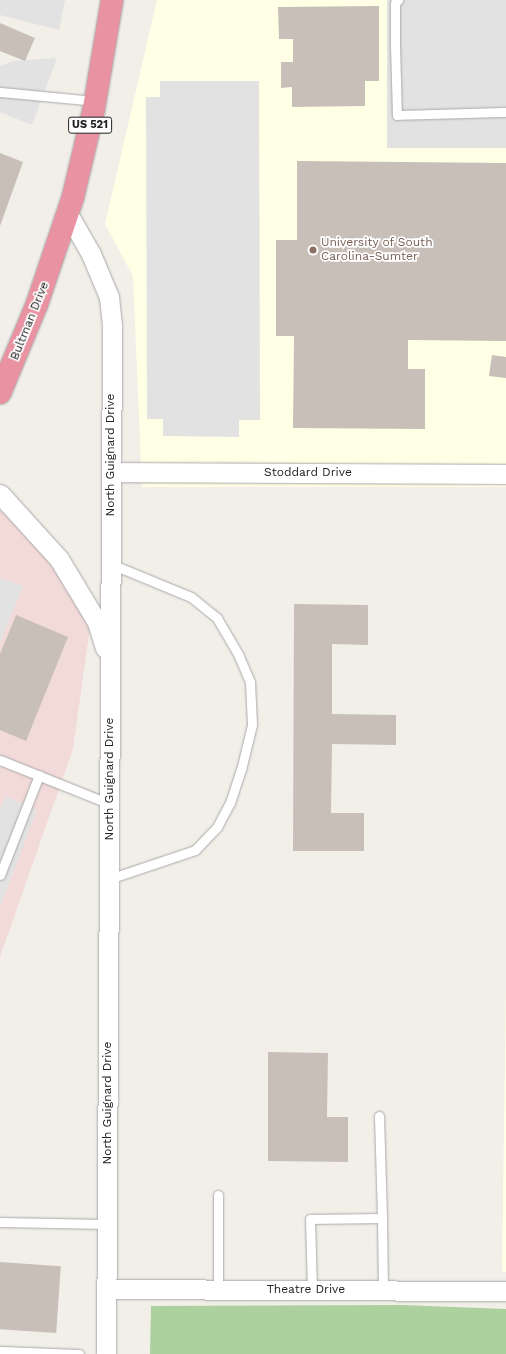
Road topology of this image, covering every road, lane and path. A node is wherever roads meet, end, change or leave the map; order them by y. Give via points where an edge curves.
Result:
1 (112, 0) edge
2 (398, 0) edge
3 (0, 92) edge
4 (95, 101) junction
5 (506, 112) edge
6 (68, 214) junction
7 (0, 393) edge
8 (111, 472) junction
9 (506, 474) edge
10 (0, 494) edge
11 (111, 564) junction
12 (110, 668) junction
13 (0, 760) edge
14 (39, 775) junction
15 (110, 804) junction
16 (0, 875) edge
17 (109, 879) junction
18 (379, 1116) dead end
19 (218, 1195) dead end
20 (382, 1218) junction
21 (0, 1222) edge
22 (107, 1224) junction
23 (107, 1289) junction
24 (218, 1290) junction
25 (312, 1290) junction
26 (383, 1290) junction
27 (506, 1291) edge
28 (0, 1351) edge
29 (79, 1354) edge
30 (106, 1354) edge

1 - 4 highway, US 521
2 - 5 lane via 395,3 397,115
3 - 4 lane
4 - 6 highway, US 521
6 - 7 highway, Bultman Drive / US 521 via 58,248
6 - 8 street, North Guignard Drive via 90,254 109,297 112,326
8 - 9 street, Stoddard Drive
8 - 11 street, North Guignard Drive
10 - 12 street via 59,559 97,622
11 - 12 street, North Guignard Drive
11 - 17 lane via 191,596 217,618 238,654 250,682 252,725 242,770 230,803 217,827 196,850
12 - 15 street, North Guignard Drive
13 - 14 lane
14 - 15 lane
14 - 16 lane
15 - 17 street, North Guignard Drive
17 - 22 street, North Guignard Drive
18 - 20 lane
19 - 24 lane
20 - 25 lane via 310,1219
20 - 26 lane
21 - 22 lane
22 - 23 street, North Guignard Drive
23 - 24 street, Theatre Drive
23 - 30 street, North Guignard Drive
24 - 25 street, Theatre Drive
25 - 26 street, Theatre Drive
26 - 27 street, Theatre Drive
28 - 29 lane

